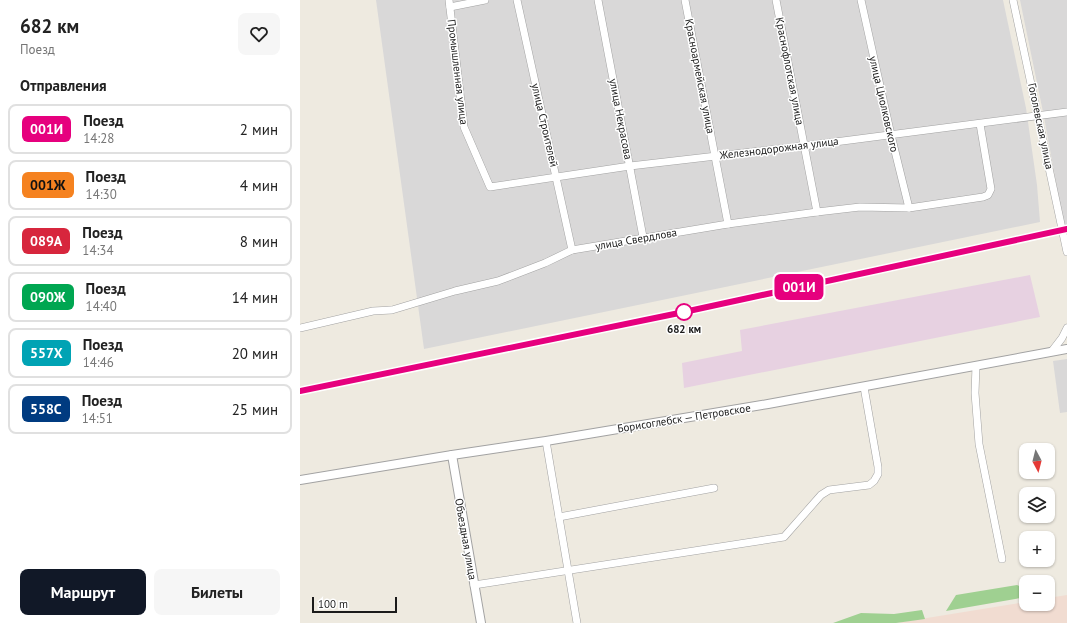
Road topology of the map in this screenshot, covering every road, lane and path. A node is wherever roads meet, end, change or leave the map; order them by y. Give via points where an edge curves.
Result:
1 (485, 0) edge
2 (517, 0) edge
3 (598, 0) edge
4 (685, 0) edge
5 (776, 0) edge
6 (861, 0) edge
7 (1013, 0) edge
8 (450, 3) edge
9 (1067, 112) edge
10 (1039, 116) junction
11 (980, 124) junction
12 (890, 135) junction
13 (804, 146) junction
14 (715, 156) junction
15 (630, 166) junction
16 (557, 176) junction
17 (490, 187) joint
18 (909, 208) junction
19 (817, 212) junction
20 (728, 224) junction
21 (643, 237) junction
22 (572, 250) junction
23 (1067, 252) edge
24 (300, 328) edge
25 (1067, 330) edge
26 (1067, 349) edge
27 (1052, 351) junction
28 (976, 366) junction
29 (864, 387) junction
30 (546, 441) junction
31 (452, 455) junction
32 (300, 480) edge
33 (714, 488) dead end
34 (559, 517) junction
35 (1002, 559) dead end
36 (568, 571) junction
37 (474, 585) junction
38 (481, 623) edge
39 (577, 623) edge

1 - 8 street
2 - 16 street, улица Строителей
3 - 15 street, улица Некрасова
4 - 14 street, Красноармейская улица
5 - 13 street, Краснофлотская улица
6 - 12 street, улица Циолковского
7 - 10 street, Гоголевская улица
8 - 17 street, Промышленная улица via 464,127
9 - 10 street, Железнодорожная улица
10 - 11 street, Железнодорожная улица
10 - 23 street, Гоголевская улица
11 - 12 street, Железнодорожная улица
11 - 18 street, улица Свердлова via 991,189 988,195
12 - 13 street, Железнодорожная улица
12 - 18 street, улица Циолковского
13 - 14 street, Железнодорожная улица
13 - 19 street, Краснофлотская улица
14 - 15 street, Железнодорожная улица
14 - 20 street, Красноармейская улица
15 - 16 street, Железнодорожная улица
15 - 21 street, улица Некрасова
16 - 17 street, Железнодорожная улица
16 - 22 street, улица Строителей
18 - 19 street, улица Свердлова via 860,207
19 - 20 street, улица Свердлова
20 - 21 street, улица Свердлова
21 - 22 street, улица Свердлова
22 - 24 street, улица Свердлова via 545,264 498,281 392,310 373,311
25 - 27 street
26 - 27 street, Борисоглебск — Петровское
27 - 28 street, Борисоглебск — Петровское
28 - 29 street, Борисоглебск — Петровское
28 - 35 street via 975,393 979,444
29 - 30 street, Борисоглебск — Петровское
29 - 36 street via 878,466 878,474 869,485 829,490 821,495 784,537
30 - 31 street, Борисоглебск — Петровское
30 - 34 street
31 - 32 street, Борисоглебск — Петровское
31 - 37 street, Объездная улица
33 - 34 street
34 - 36 street
36 - 37 street
36 - 39 street
37 - 38 street, Объездная улица

